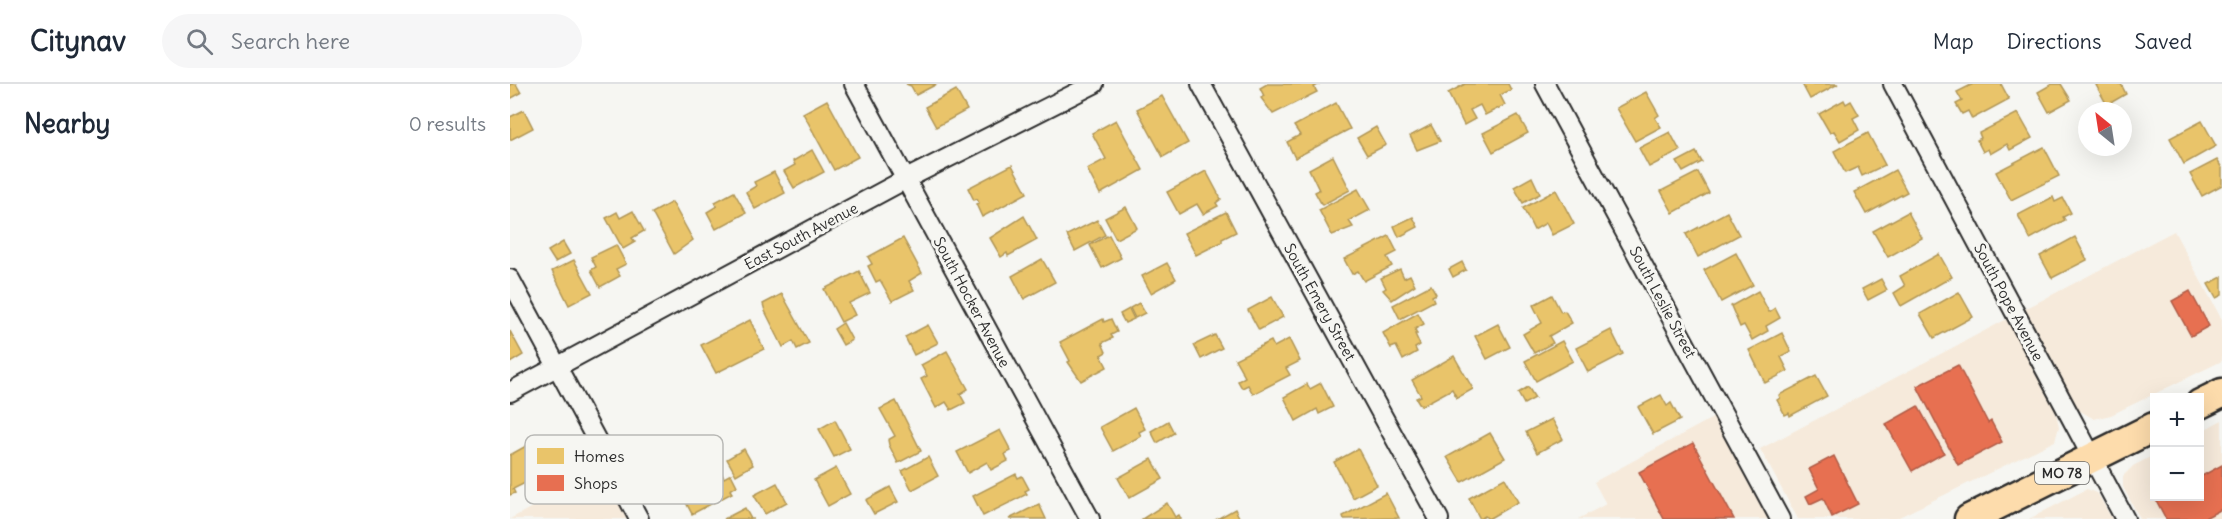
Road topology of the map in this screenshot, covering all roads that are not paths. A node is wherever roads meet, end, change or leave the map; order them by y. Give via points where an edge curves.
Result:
1 (854, 84) edge
2 (1094, 84) edge
3 (1201, 84) edge
4 (1545, 84) edge
5 (1893, 84) edge
6 (906, 179) junction
7 (510, 279) edge
8 (556, 367) junction
9 (510, 392) edge
10 (2222, 393) edge
11 (2204, 402) edge
12 (2150, 429) edge
13 (593, 435) edge
14 (2092, 458) junction
15 (631, 504) edge
16 (639, 519) edge
17 (1090, 519) edge
18 (1439, 519) edge
19 (1780, 519) edge
20 (1970, 519) edge
21 (2125, 519) edge

1 - 6 street, South Hocker Avenue
2 - 6 street, East South Avenue
3 - 18 street, South Emery Street
4 - 19 street, South Leslie Street
5 - 14 street, South Pope Avenue
6 - 8 street, East South Avenue
6 - 17 street, South Hocker Avenue
7 - 8 street
8 - 9 street, East South Avenue
8 - 13 street
10 - 11 main road
12 - 14 main road, MO 78
14 - 20 main road, MO 78
14 - 21 street, South Pope Avenue
15 - 16 street

